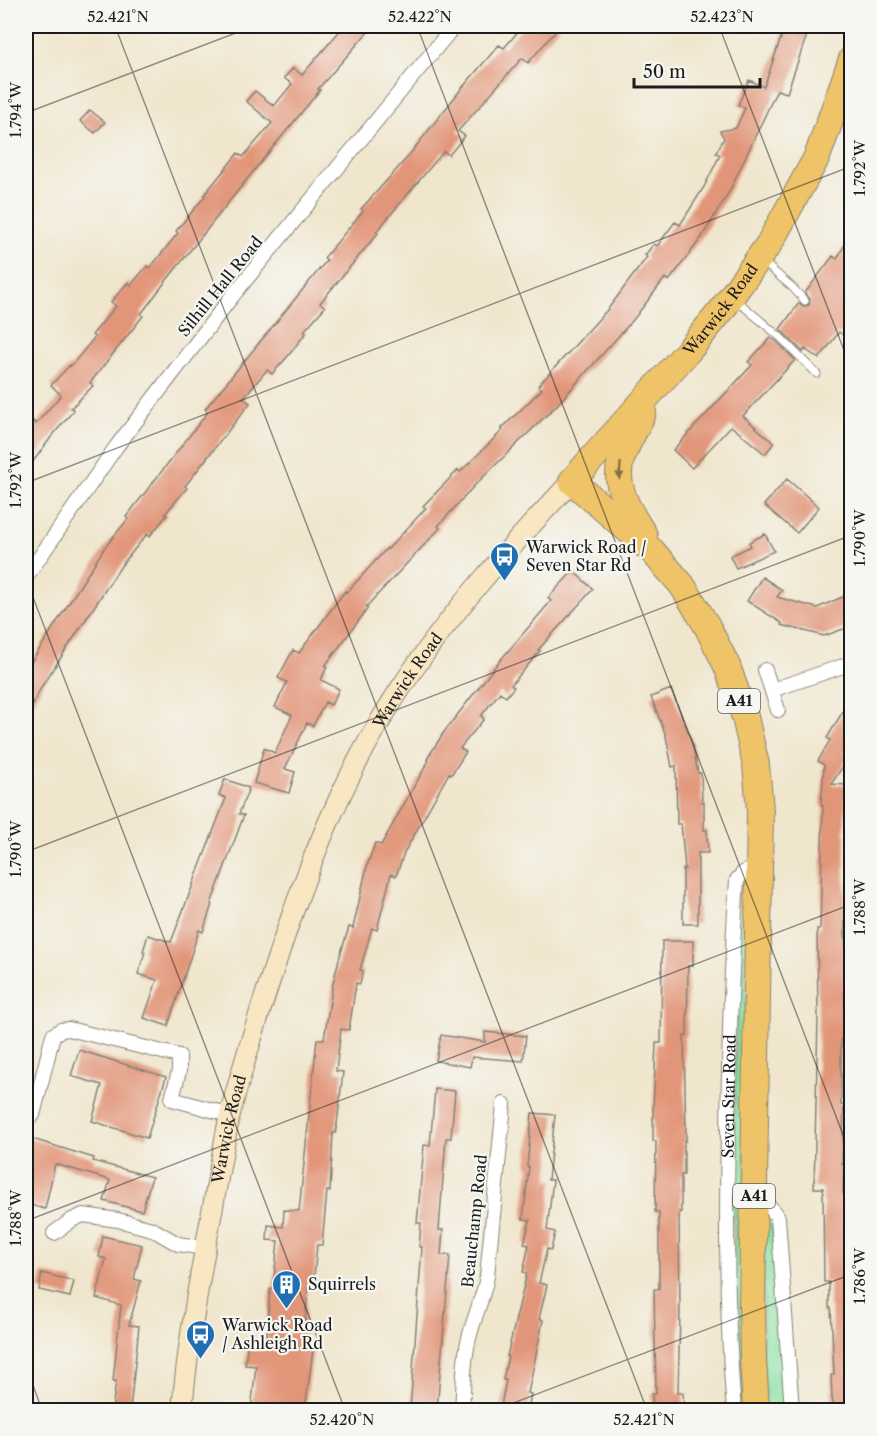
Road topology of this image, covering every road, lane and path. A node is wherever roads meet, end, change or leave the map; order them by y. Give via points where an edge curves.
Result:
1 (454, 26) edge
2 (852, 59) edge
3 (759, 259) junction
4 (731, 297) junction
5 (805, 301) dead end
6 (818, 374) dead end
7 (648, 397) junction
8 (572, 481) junction
9 (653, 552) junction
10 (26, 577) edge
11 (852, 663) edge
12 (765, 670) dead end
13 (772, 690) junction
14 (778, 710) dead end
15 (759, 866) junction
16 (504, 1104) dead end
17 (33, 1115) dead end
18 (230, 1115) junction
19 (754, 1195) junction
20 (54, 1233) dead end
21 (205, 1248) junction
22 (182, 1410) edge
23 (462, 1410) edge
24 (734, 1410) edge
25 (756, 1410) edge
26 (792, 1410) edge

1 - 10 street, Silhill Hall Road via 230,299 116,447
2 - 3 highway, Warwick Road / A41 via 817,157
3 - 4 highway, Warwick Road / A41
3 - 5 lane
4 - 6 lane
4 - 7 highway, Warwick Road / A41
7 - 8 highway, Warwick Road / A41
7 -> 9 highway, Seven Star Road / A41 via 621,458 618,475 628,509
8 - 9 highway, Seven Star Road / A41
8 - 18 main road, Warwick Road via 426,651 366,744 297,897
9 - 15 highway, Seven Star Road / A41 via 682,585 707,626 745,717 756,765
11 - 13 street
12 - 13 street
13 - 14 street
15 - 19 highway, Seven Star Road / A41
15 - 24 street, Seven Star Road via 737,880 733,944 727,1256
16 - 23 street, Beauchamp Road via 487,1276 467,1349
17 - 18 street via 53,1035 69,1029 179,1056 172,1099
18 - 21 main road, Warwick Road
19 - 25 highway, Seven Star Road / A41
19 - 26 street via 778,1218
20 - 21 street via 83,1215 152,1229 178,1244
21 - 22 main road, Warwick Road

